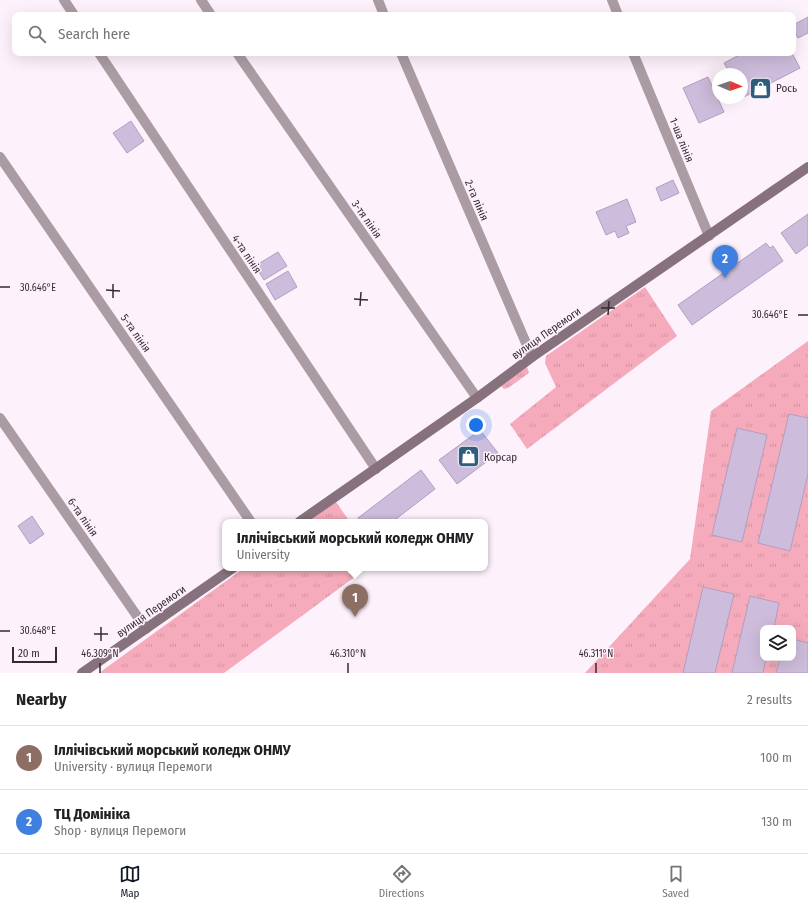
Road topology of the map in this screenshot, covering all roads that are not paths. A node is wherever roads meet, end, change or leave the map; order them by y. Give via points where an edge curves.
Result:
1 (64, 0) edge
2 (201, 0) edge
3 (378, 0) edge
4 (612, 0) edge
5 (72, 12) edge
6 (209, 12) edge
7 (383, 12) edge
8 (617, 12) edge
9 (101, 56) edge
10 (239, 56) edge
11 (402, 56) edge
12 (634, 56) edge
13 (0, 157) edge
14 (808, 167) edge
15 (709, 236) junction
16 (532, 357) junction
17 (477, 398) junction
18 (0, 418) edge
19 (376, 469) junction
20 (249, 519) edge
21 (303, 519) edge
22 (229, 571) edge
23 (146, 629) junction
24 (82, 673) edge

1 - 5 street
2 - 6 street
3 - 7 street
4 - 8 street
9 - 19 street, 4-та лінія
10 - 17 street, 3-тя лінія
11 - 16 street, 2-га лінія
12 - 15 street, 1-ша лінія
13 - 20 street, 5-та лінія
14 - 15 main road, вулиця Перемоги
15 - 16 main road, вулиця Перемоги
16 - 17 main road, вулиця Перемоги
17 - 19 main road, вулиця Перемоги
18 - 23 street, 6-та лінія
19 - 21 main road, вулиця Перемоги
22 - 23 main road, вулиця Перемоги
23 - 24 main road, вулиця Перемоги

